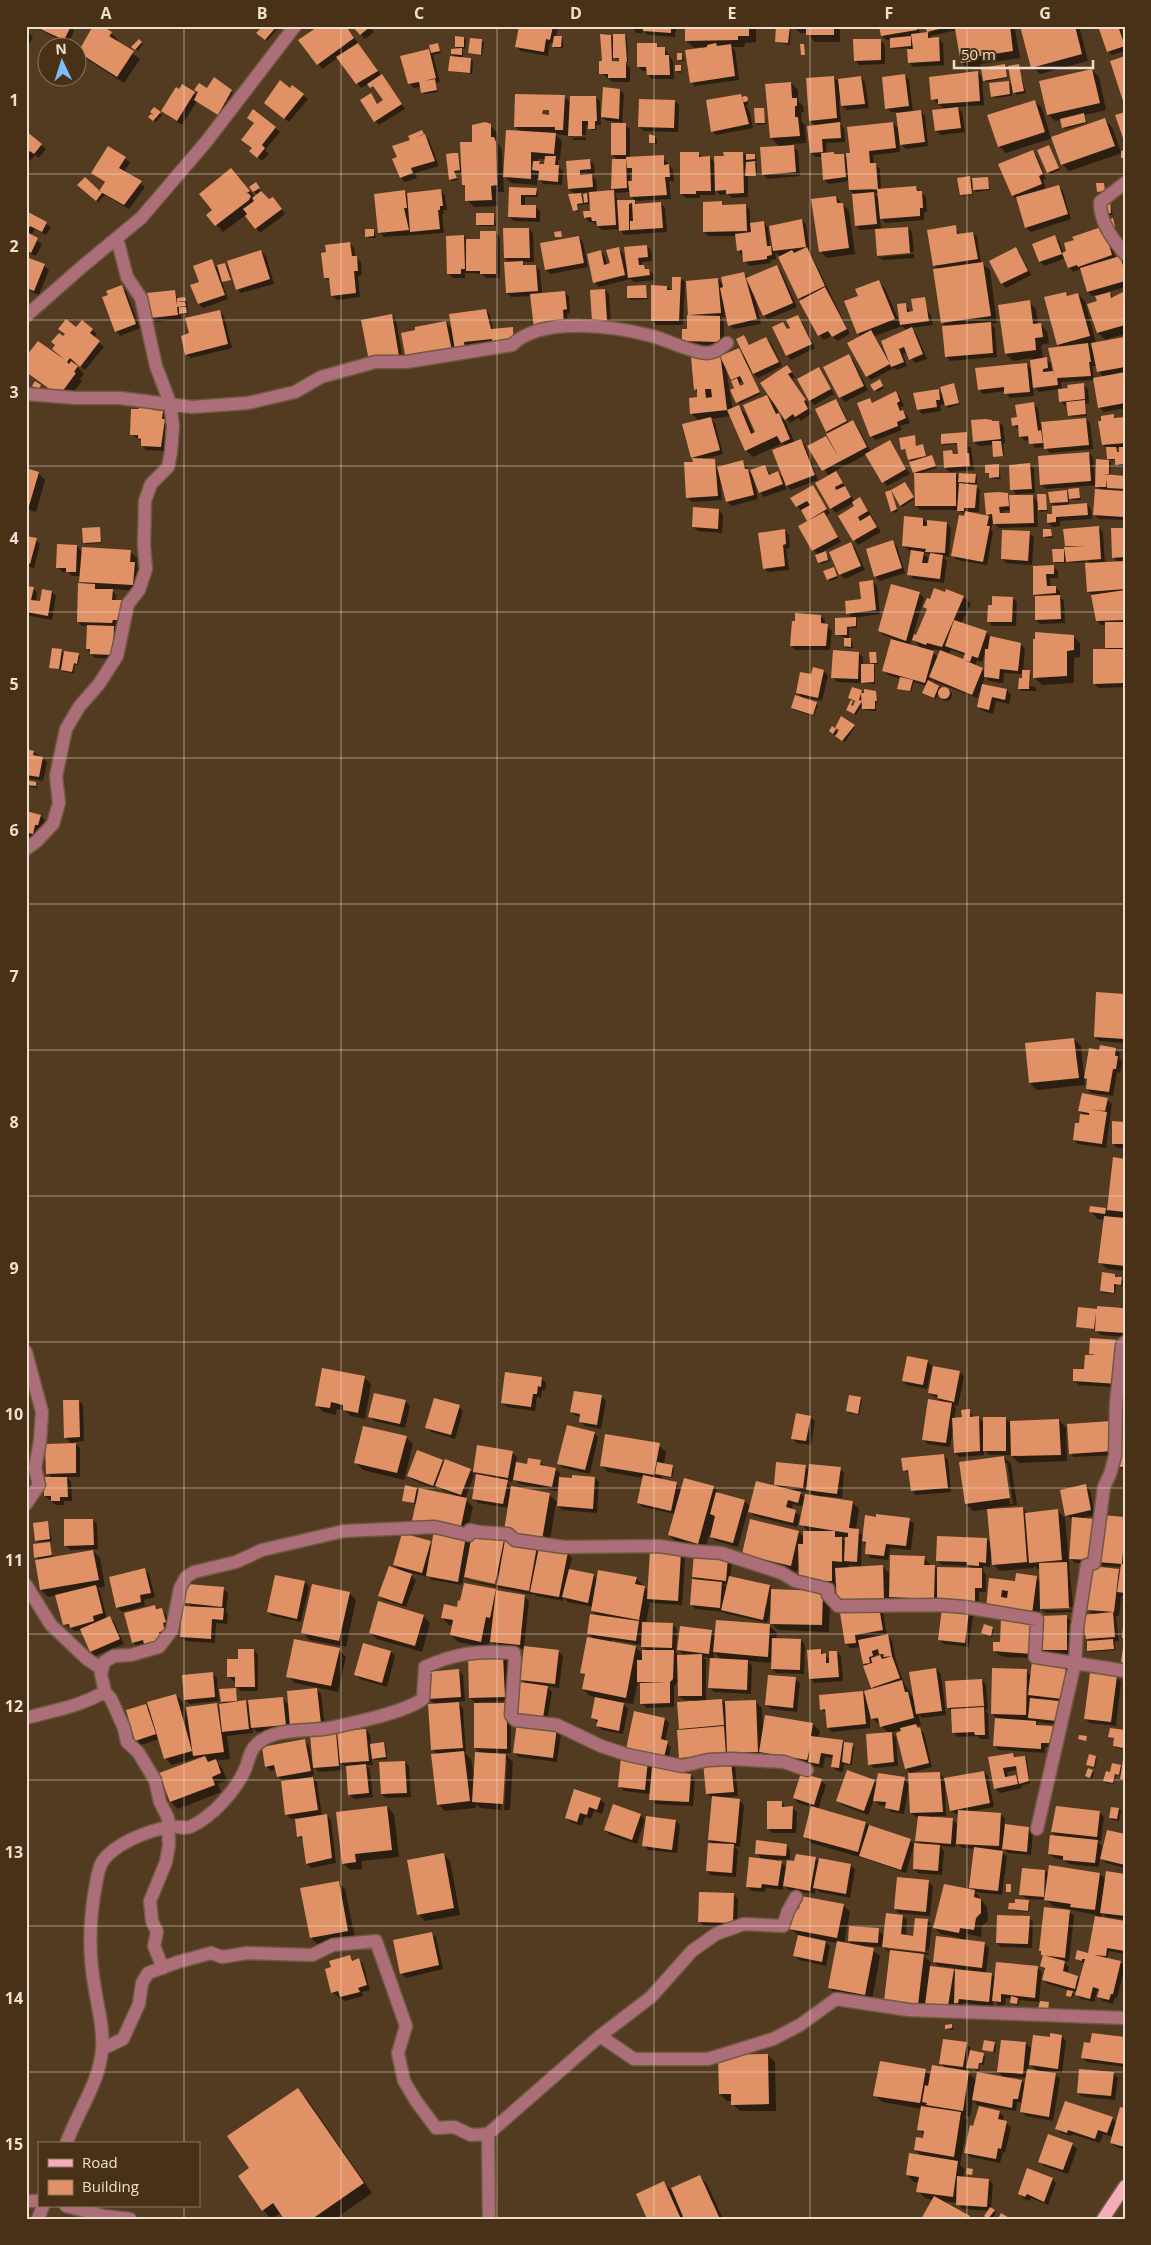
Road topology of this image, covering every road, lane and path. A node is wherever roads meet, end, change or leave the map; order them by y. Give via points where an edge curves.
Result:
1 (295, 26) edge
2 (1125, 183) edge
3 (117, 238) junction
4 (1125, 254) edge
5 (26, 316) edge
6 (727, 343) dead end
7 (26, 394) edge
8 (170, 403) junction
9 (26, 849) edge
10 (1125, 1342) edge
11 (26, 1352) edge
12 (26, 1504) edge
13 (26, 1585) edge
14 (1075, 1662) junction
15 (102, 1669) junction
16 (1125, 1671) edge
17 (105, 1692) junction
18 (26, 1718) edge
19 (807, 1770) dead end
20 (169, 1826) junction
21 (1037, 1829) dead end
22 (796, 1897) dead end
23 (163, 1968) junction
24 (1125, 2018) edge
25 (600, 2036) junction
26 (102, 2049) junction
27 (488, 2134) junction
28 (67, 2142) edge
29 (1125, 2186) edge
30 (74, 2208) edge
31 (130, 2219) edge
32 (489, 2219) edge
33 (1103, 2219) edge

1 - 3 street via 206,142 141,218
2 - 4 street via 1100,202 1100,216
3 - 5 street
3 - 8 street via 127,277 140,298 156,366
6 - 8 street via 718,351 707,354 654,337 585,325 534,332 521,336 512,345 406,362 376,362 322,377 295,392 248,403 192,407
7 - 8 street
8 - 9 street via 173,426 168,467 151,484 144,501 146,570 139,590 128,604 117,656 66,729 56,776 59,803 53,824
10 - 14 street via 1122,1345 1116,1404 1115,1456 1104,1487 1094,1563 1088,1565 1077,1628
11 - 12 street via 42,1412 36,1468 38,1485
13 - 15 street via 51,1625
14 - 15 street via 1034,1657 1037,1619 948,1606 838,1606 828,1595 828,1589 795,1581 782,1573 721,1553 659,1546 564,1547 515,1540 508,1534 470,1530 469,1534 435,1527 410,1527 344,1531 262,1550 236,1562 194,1572 186,1577 180,1588 172,1630 159,1647 114,1656 104,1662
14 - 16 street
14 - 21 street
15 - 17 street
17 - 18 street via 82,1704
17 - 20 street via 124,1728 127,1742 138,1752 155,1780
19 - 20 street via 784,1762 732,1759 682,1766 628,1755 557,1725 515,1720 511,1716 514,1653 475,1651 425,1667 423,1699 418,1702 330,1728 277,1734 257,1744 239,1780 218,1807 188,1828
20 - 23 street via 166,1862 150,1902 157,1932 154,1946
20 - 26 street via 118,1847 102,1863 89,1941
22 - 25 street via 783,1926 744,1924 716,1934 692,1951 651,1997
23 - 26 street via 148,1973 142,1983 139,2004 123,2039
23 - 27 street via 211,1953 222,1957 247,1953 312,1955 334,1945 376,1941 406,2026 398,2053 404,2081 436,2128 454,2127 471,2135
24 - 25 street via 909,2010 836,1999 800,2026 773,2039 708,2059 634,2059
25 - 27 street
26 - 28 street via 98,2072
27 - 32 street
29 - 33 main road
30 - 31 street

